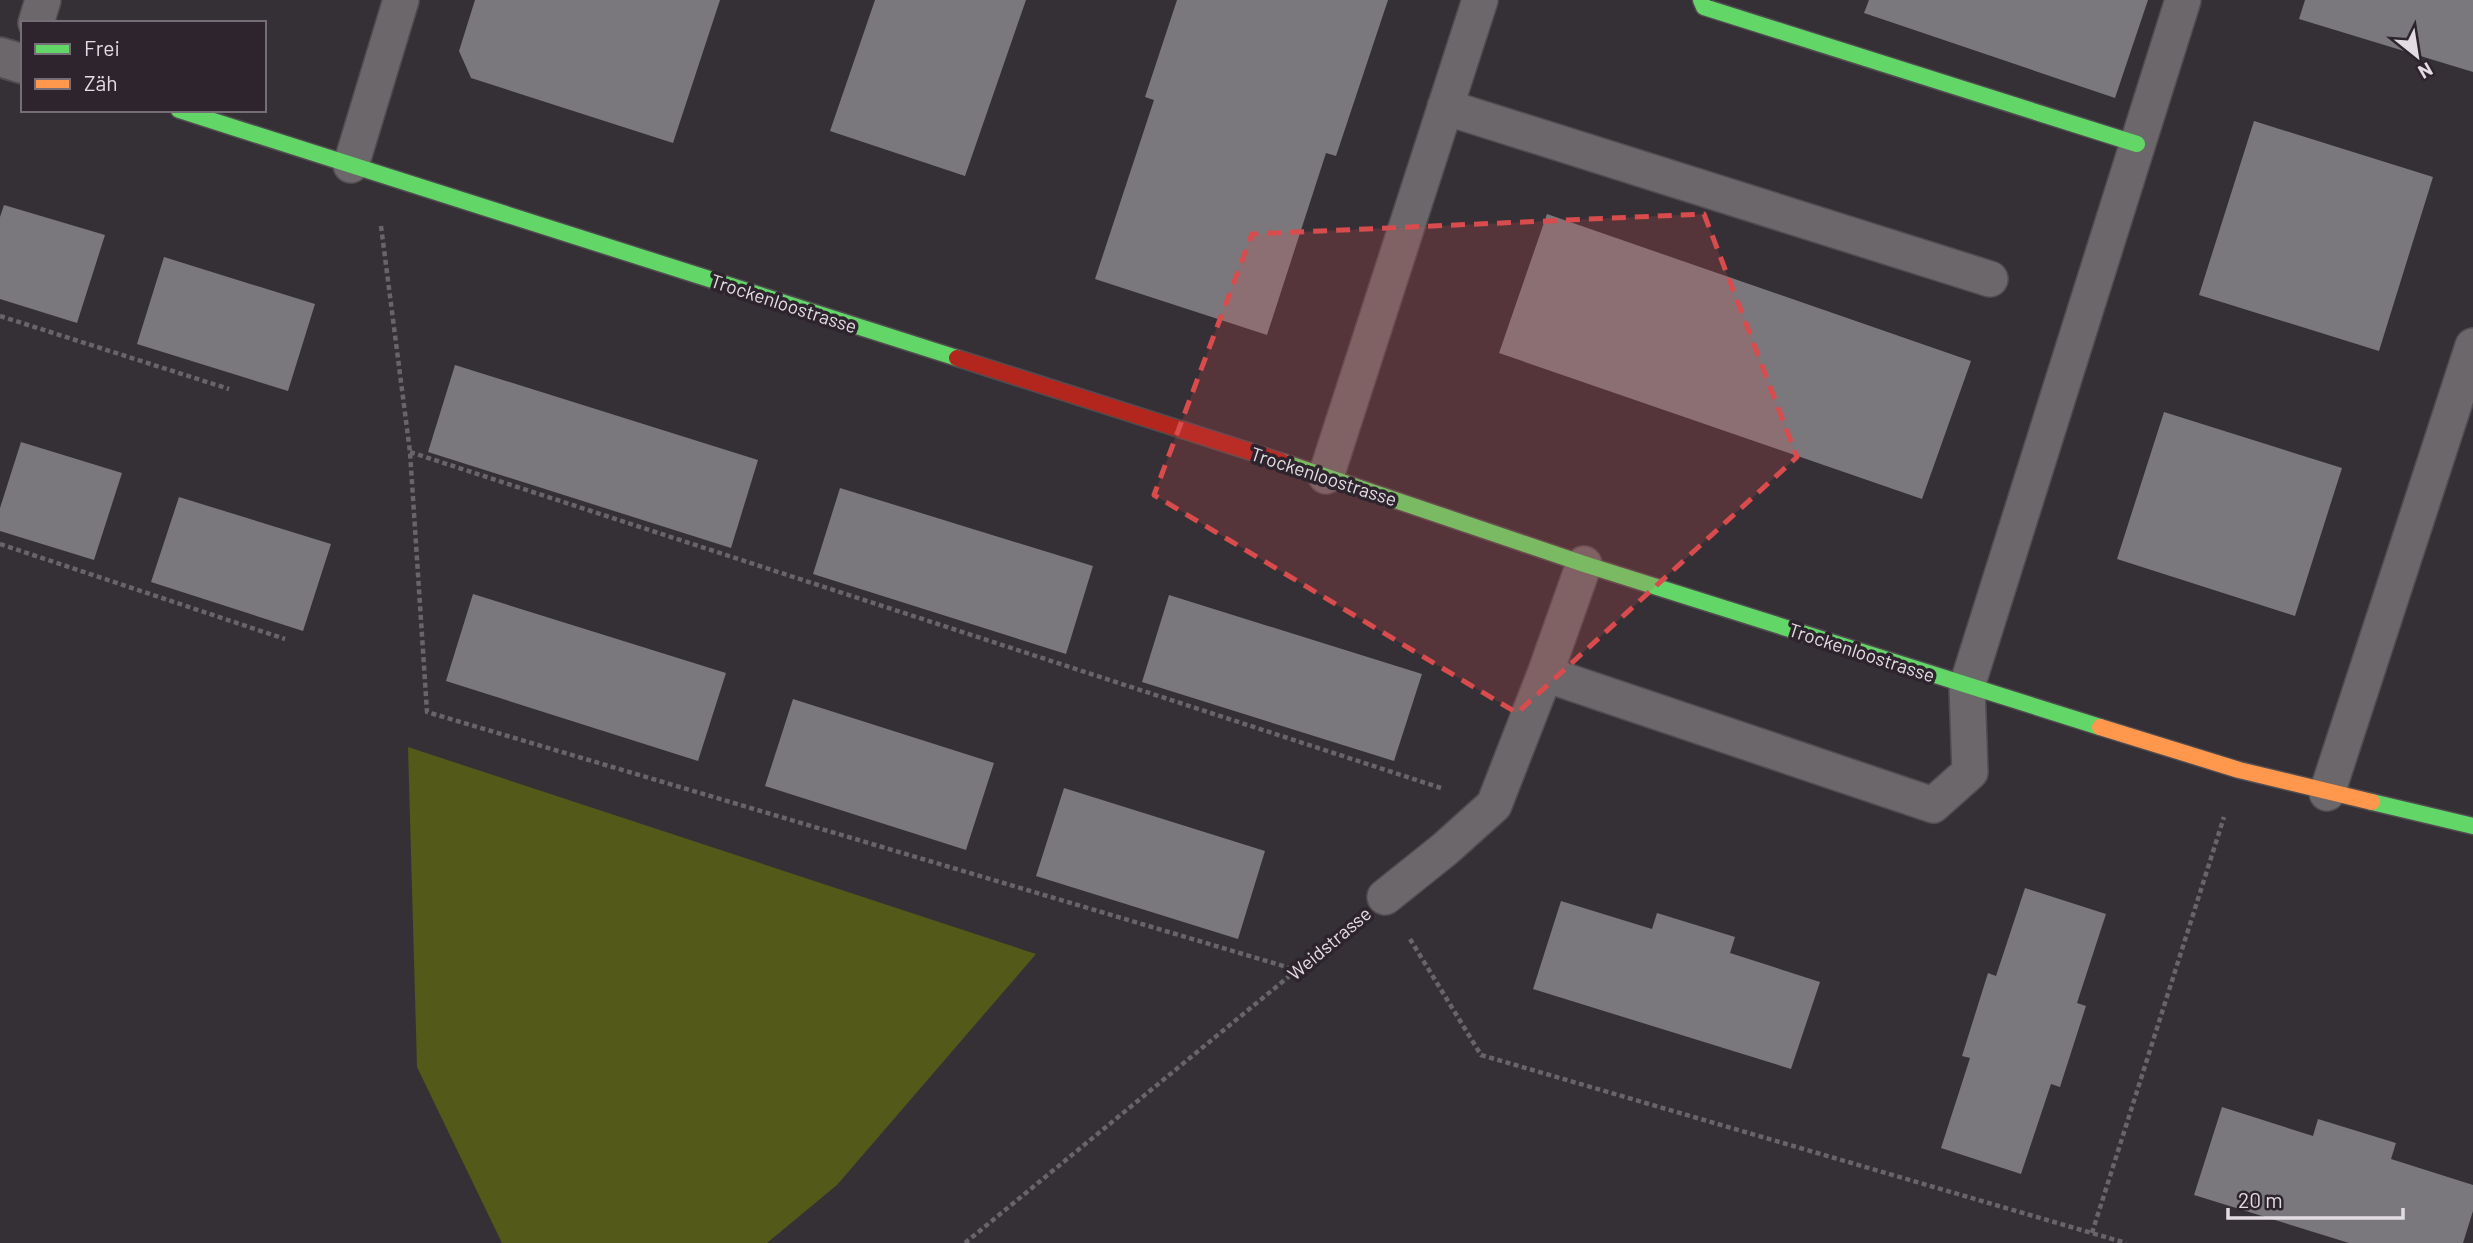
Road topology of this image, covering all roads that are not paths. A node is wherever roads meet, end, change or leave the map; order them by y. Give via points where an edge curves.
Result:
1 (43, 0) edge
2 (401, 0) edge
3 (1480, 0) edge
4 (1701, 0) edge
5 (2183, 0) edge
6 (37, 21) edge
7 (0, 57) edge
8 (21, 63) edge
9 (1445, 107) junction
10 (184, 112) edge
11 (2137, 144) junction
12 (362, 169) junction
13 (1990, 279) dead end
14 (2473, 346) edge
15 (1326, 476) junction
16 (1584, 564) junction
17 (1545, 674) junction
18 (1967, 686) junction
19 (2327, 793) junction
20 (2473, 826) edge
21 (1385, 897) road end

1 - 6 lane
2 - 12 lane
3 - 9 lane
4 - 11 street via 1704,7
5 - 11 lane
7 - 8 street
9 - 13 lane
9 - 15 lane
10 - 12 street, Trockenloostrasse
11 - 18 lane
12 - 15 street, Trockenloostrasse
14 - 19 lane
15 - 16 street, Trockenloostrasse
16 - 17 lane, Weidstrasse
16 - 18 street, Trockenloostrasse
17 - 18 lane via 1933,805 1970,772
17 - 21 lane, Weidstrasse via 1494,805
18 - 19 street, Trockenloostrasse
19 - 20 street, Trockenloostrasse

